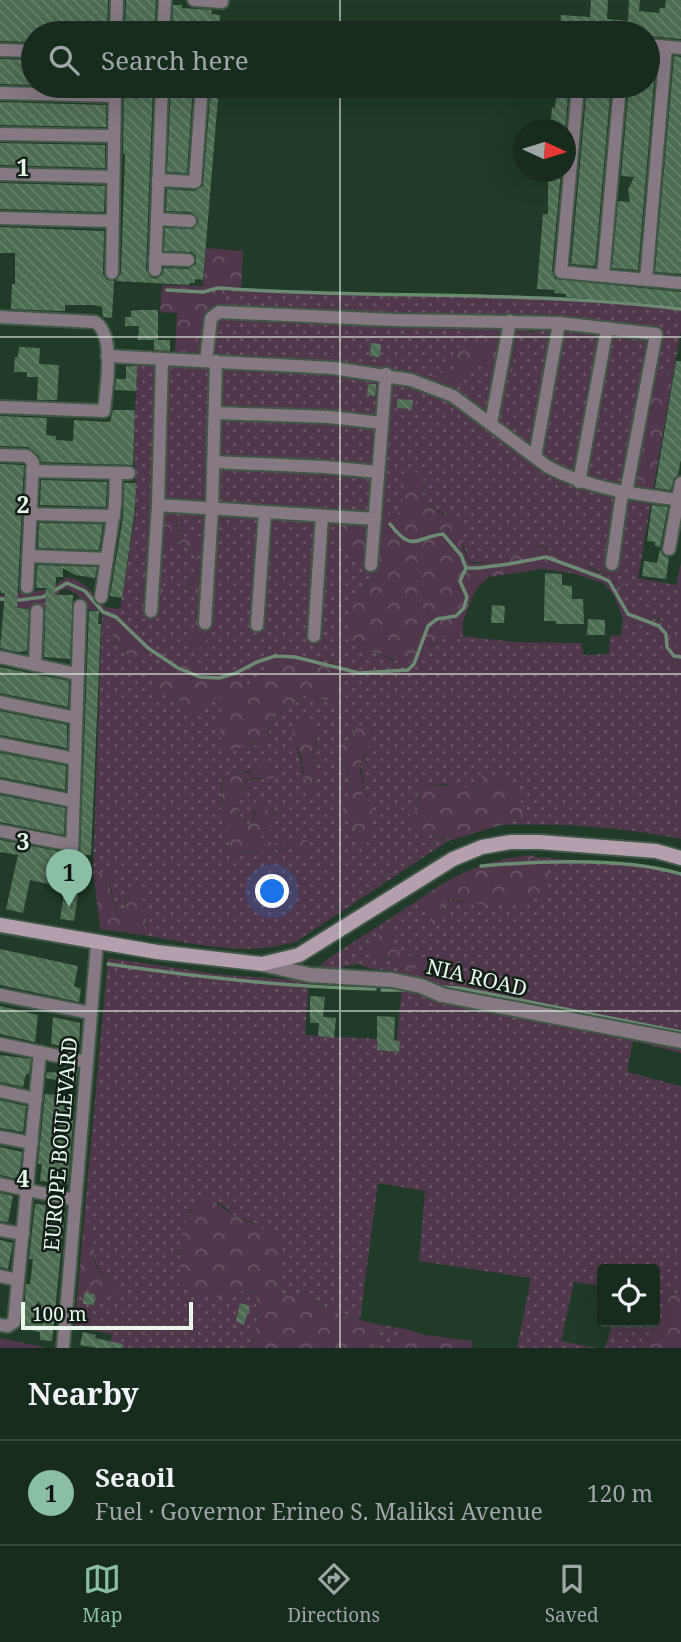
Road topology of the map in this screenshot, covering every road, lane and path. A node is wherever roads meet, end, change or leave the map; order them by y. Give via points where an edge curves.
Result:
1 (117, 0) edge
2 (165, 0) edge
3 (194, 0) edge
4 (222, 2) edge
5 (116, 21) edge
6 (164, 21) edge
7 (660, 46) edge
8 (666, 47) junction
9 (681, 48) edge
10 (0, 50) edge
11 (21, 51) edge
12 (0, 93) edge
13 (21, 93) edge
14 (115, 98) edge
15 (161, 98) edge
16 (201, 98) edge
17 (577, 98) edge
18 (619, 98) edge
19 (0, 134) edge
20 (114, 136) junction
21 (0, 174) edge
22 (113, 177) junction
23 (158, 180) junction
24 (0, 218) edge
25 (157, 219) junction
26 (113, 221) junction
27 (190, 221) dead end
28 (188, 260) dead end
29 (111, 273) dead end
30 (603, 276) junction
31 (646, 279) junction
32 (681, 283) edge
33 (0, 317) edge
34 (510, 321) junction
35 (559, 323) junction
36 (607, 328) junction
37 (107, 356) junction
38 (162, 359) junction
39 (211, 361) junction
40 (386, 374) junction
41 (0, 407) edge
42 (215, 413) junction
43 (382, 423) junction
44 (491, 423) junction
45 (0, 455) edge
46 (535, 457) junction
47 (213, 462) junction
48 (32, 471) junction
49 (378, 472) junction
50 (579, 482) junction
51 (681, 483) edge
52 (624, 493) junction
53 (680, 500) edge
54 (158, 505) junction
55 (212, 509) junction
56 (265, 512) junction
57 (30, 514) junction
58 (114, 516) junction
59 (322, 516) junction
60 (374, 519) junction
61 (669, 549) dead end
62 (28, 556) junction
63 (107, 559) junction
64 (612, 564) dead end
65 (371, 565) dead end
66 (27, 587) dead end
67 (101, 597) dead end
68 (80, 606) dead end
69 (37, 611) dead end
70 (150, 611) dead end
71 (205, 623) dead end
72 (257, 625) dead end
73 (314, 636) dead end
74 (0, 657) edge
75 (35, 665) junction
76 (77, 674) junction
77 (0, 702) edge
78 (76, 718) junction
79 (0, 744) edge
80 (75, 759) junction
81 (0, 786) edge
82 (73, 801) junction
83 (0, 831) edge
84 (681, 858) edge
85 (0, 925) edge
86 (97, 943) junction
87 (262, 964) junction
88 (0, 995) edge
89 (91, 1013) junction
90 (681, 1041) edge
91 (0, 1044) edge
92 (40, 1052) junction
93 (87, 1062) junction
94 (0, 1091) edge
95 (36, 1099) junction
96 (0, 1137) edge
97 (32, 1143) junction
98 (0, 1184) edge
99 (27, 1190) junction
100 (75, 1200) junction
101 (0, 1230) edge
102 (23, 1234) junction
103 (0, 1276) edge
104 (18, 1280) junction
105 (6, 1325) edge
106 (63, 1348) edge

1 - 5 street
2 - 6 street
3 - 4 street
7 - 8 street
8 - 9 street
8 - 31 street
10 - 11 street
12 - 13 street
14 - 20 street
15 - 23 street
16 - 23 street via 195,182
17 - 30 street via 561,272
18 - 30 street
19 - 20 street
20 - 22 street
21 - 22 street
22 - 26 street
23 - 25 street
24 - 26 street
25 - 27 street
25 - 28 street via 155,265
26 - 29 street
30 - 31 street
31 - 32 street
33 - 37 street via 89,321 106,332
34 - 35 street
34 - 39 street via 219,312 211,318
34 - 44 street
35 - 36 street
35 - 46 street
36 - 50 street
36 - 52 street via 656,334
37 - 38 street
37 - 41 street via 104,411
38 - 39 street
38 - 54 street
39 - 40 street
39 - 42 street
40 - 43 street
40 - 44 street via 453,396
42 - 43 street
42 - 47 street
43 - 49 street
44 - 46 street
45 - 48 street via 27,456 33,462
46 - 50 street
47 - 49 street
47 - 55 street
48 - 57 street
48 - 58 street via 123,473
49 - 60 street
50 - 52 street
51 - 53 street
52 - 53 street
52 - 64 street
53 - 61 street
54 - 55 street
54 - 70 street
55 - 56 street
55 - 71 street
56 - 59 street
56 - 72 street
57 - 58 street
57 - 62 street
58 - 63 street
59 - 60 street
59 - 73 street
60 - 65 street
62 - 63 street
62 - 66 street
63 - 67 street
68 - 76 street
69 - 75 street
74 - 75 street
75 - 76 street
76 - 78 street
77 - 78 street
78 - 80 street
79 - 80 street
80 - 82 street
81 - 82 street
82 - 83 street via 72,849
84 - 87 main road via 656,851 539,842 482,847 453,859 299,956
85 - 86 main road
86 - 87 main road
86 - 89 street, EUROPE BOULEVARD
87 - 90 street, NIA ROAD via 310,975 409,983 442,995
88 - 89 street
89 - 93 street, EUROPE BOULEVARD
91 - 92 street
92 - 93 street
92 - 95 street
93 - 100 street, EUROPE BOULEVARD
94 - 95 street
95 - 97 street
96 - 97 street
97 - 99 street
98 - 99 street
99 - 100 street
99 - 102 street
100 - 106 street, EUROPE BOULEVARD
101 - 102 street
102 - 104 street
103 - 104 street
104 - 105 street via 14,1322

